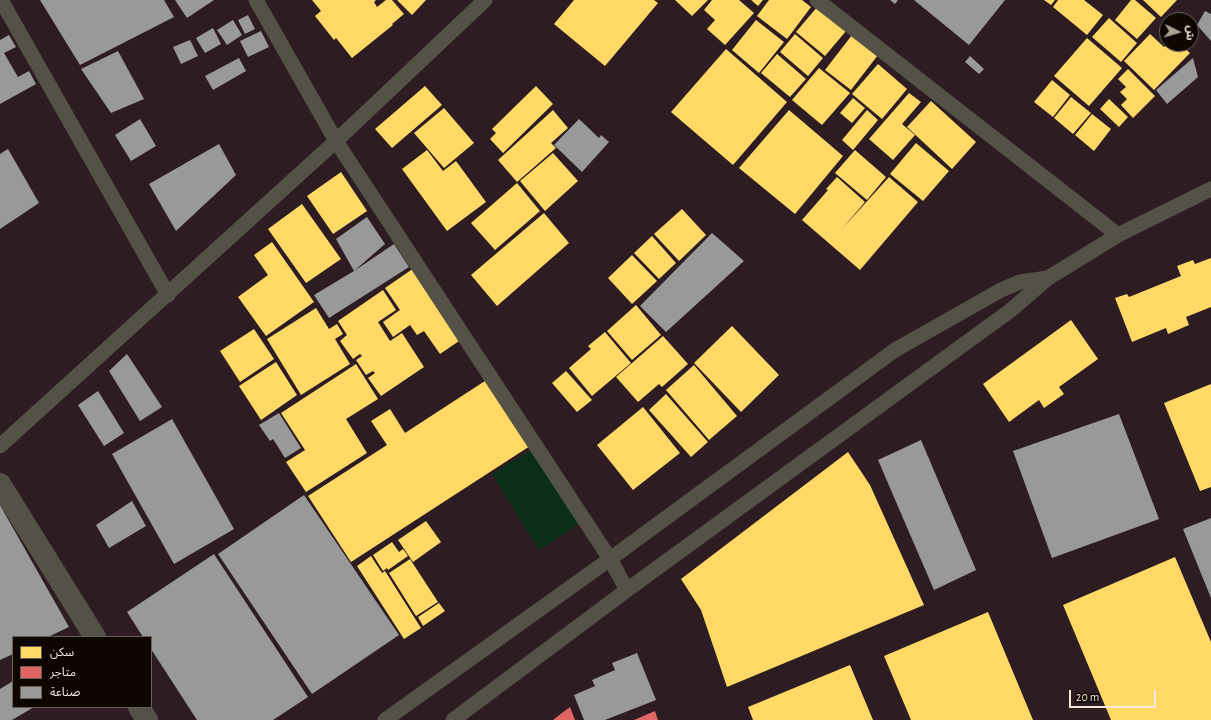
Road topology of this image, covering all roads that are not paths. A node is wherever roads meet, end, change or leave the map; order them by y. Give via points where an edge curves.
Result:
1 (1, 0) edge
2 (256, 0) edge
3 (485, 0) edge
4 (817, 0) edge
5 (336, 141) junction
6 (1211, 189) edge
7 (1118, 235) junction
8 (1048, 278) junction
9 (168, 295) junction
10 (0, 446) edge
11 (0, 484) edge
12 (610, 559) junction
13 (627, 590) junction
14 (94, 636) edge
15 (140, 708) edge
16 (147, 720) edge
17 (385, 720) edge
18 (453, 720) edge

1 - 9 lane
2 - 5 lane
3 - 5 lane
4 - 7 lane
5 - 9 lane
5 - 12 lane
6 - 7 lane
7 - 8 lane
8 - 12 lane via 1020,282 1001,290 895,350
8 - 13 lane via 1011,310
9 - 10 lane
11 - 14 street
12 - 13 lane
12 - 17 lane
13 - 18 lane
15 - 16 street

